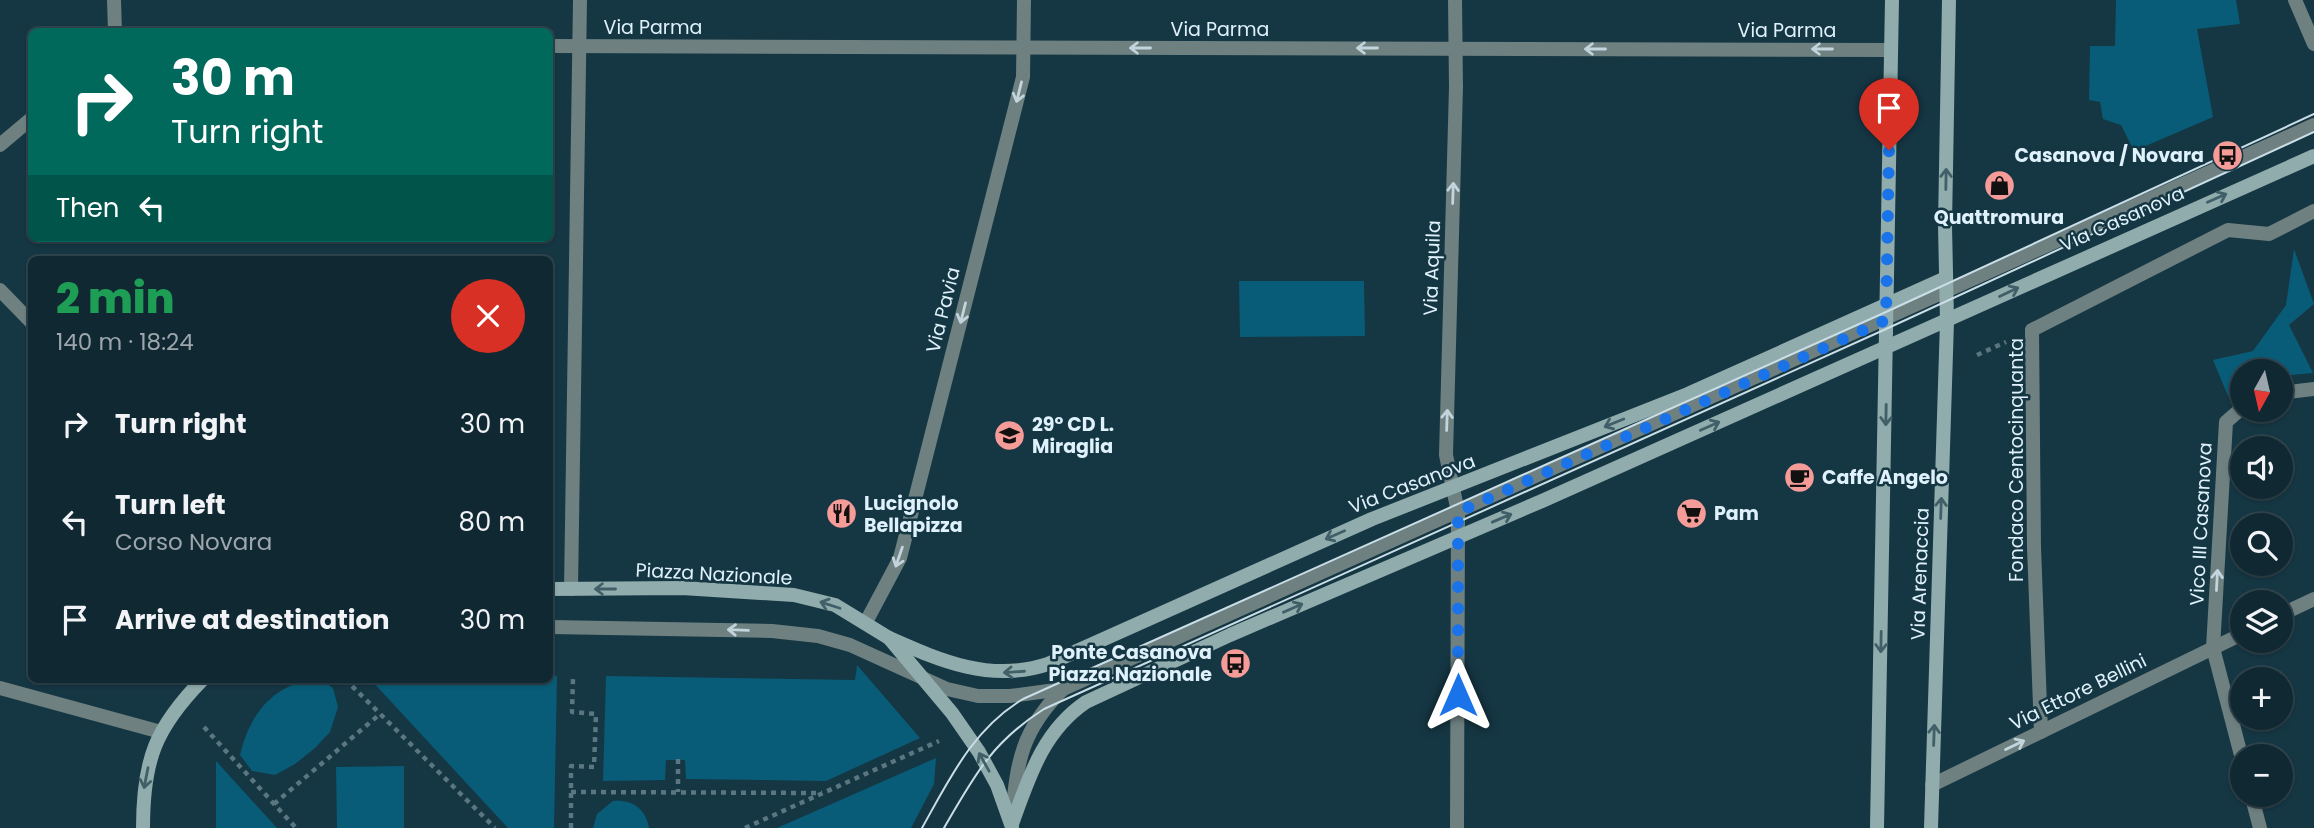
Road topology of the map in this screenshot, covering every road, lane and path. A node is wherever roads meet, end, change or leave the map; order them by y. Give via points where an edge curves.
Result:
1 (114, 0) edge
2 (580, 0) edge
3 (1024, 0) edge
4 (1455, 0) edge
5 (1892, 0) edge
6 (1949, 0) edge
7 (2295, 0) edge
8 (115, 28) edge
9 (2314, 44) edge
10 (553, 46) edge
11 (578, 46) junction
12 (1023, 47) junction
13 (1455, 48) junction
14 (1891, 50) junction
15 (28, 121) edge
16 (2314, 125) edge
17 (0, 145) edge
18 (2314, 156) edge
19 (2314, 211) edge
20 (1947, 286) junction
21 (0, 290) edge
22 (1886, 313) junction
23 (28, 320) edge
24 (1947, 321) junction
25 (1888, 346) junction
26 (2314, 388) edge
27 (2293, 391) edge
28 (2230, 418) edge
29 (1454, 489) junction
30 (1458, 512) junction
31 (1459, 536) junction
32 (571, 589) junction
33 (553, 590) edge
34 (2314, 599) edge
35 (2293, 609) edge
36 (866, 622) junction
37 (553, 627) edge
38 (889, 638) junction
39 (2230, 640) edge
40 (2213, 648) junction
41 (920, 677) junction
42 (573, 678) dead end
43 (198, 683) edge
44 (349, 683) edge
45 (0, 688) edge
46 (1063, 689) junction
47 (380, 714) junction
48 (204, 727) dead end
49 (160, 732) junction
50 (2041, 732) junction
51 (939, 741) dead end
52 (2238, 744) edge
53 (678, 759) dead end
54 (1932, 785) junction
55 (571, 792) junction
56 (678, 792) junction
57 (821, 793) junction
58 (274, 804) junction
59 (2254, 807) edge
60 (753, 826) edge
61 (1012, 826) edge
62 (144, 828) edge
63 (296, 828) edge
64 (495, 828) edge
65 (570, 828) edge
66 (745, 828) edge
67 (1457, 828) edge
68 (1877, 828) edge
69 (1931, 828) edge
70 (2260, 828) edge

1 - 8 street
2 - 11 street
3 - 12 street, Via Pavia
4 - 13 street, Via Aquila
5 - 14 main road, Via Arenaccia
20 -> 6 main road, Via Arenaccia
7 - 9 street
10 - 11 street, Via Parma
11 - 12 street, Via Parma
11 - 32 street
13 -> 12 street, Via Parma
12 -> 36 street, Via Pavia via 1023,77 900,558
14 -> 13 street, Via Parma
29 -> 13 street, Via Aquila via 1446,455
14 - 22 main road, Via Arenaccia
15 - 17 street
16 - 20 street
24 -> 18 main road, Via Casanova
19 - 50 street, Fondaco Centocinquanta via 2269,234 2228,230 2032,330
20 - 22 main road, Via Casanova
20 - 24 main road, Via Arenaccia
21 - 23 street
22 - 25 main road, Via Arenaccia
22 -> 29 main road, Via Casanova
22 - 30 street
24 - 25 main road, Via Casanova
54 -> 24 main road, Via Arenaccia
31 -> 25 main road
25 -> 68 main road, Via Arenaccia
26 - 27 street
40 -> 28 street, Vico III Casanova via 2226,422
29 - 30 street, Via Aquila
29 -> 38 main road, Via Casanova via 1372,519 1026,671 972,669
30 - 31 street, Via Aquila
30 - 46 street
61 -> 31 main road via 1034,764 1050,735 1086,702
31 - 67 street, Via Aquila
32 - 33 main road, Piazza Nazionale
36 -> 32 main road, Piazza Nazionale via 835,606 794,595 682,588
34 - 35 street
36 - 38 main road, Piazza Nazionale
41 -> 37 street via 850,645 818,636
38 - 41 main road, Piazza Nazionale
39 - 40 street, Via Ettore Bellini
40 - 50 street, Via Ettore Bellini
40 - 52 street, Vico III Casanova
41 - 46 street via 978,696
61 -> 41 main road, Piazza Nazionale via 979,752
42 - 55 path via 572,712 596,714 594,767 571,766
43 - 49 main road
44 - 47 path
45 - 49 street
46 - 61 street via 1035,719 1025,743 1015,778
47 - 58 path
47 - 64 path
48 - 58 path
49 -> 62 main road via 152,747 143,795
54 -> 50 street, Via Ettore Bellini
51 - 57 path
53 - 56 path
54 - 69 main road, Via Arenaccia
55 - 56 path
55 - 65 path
56 - 57 path
57 - 60 path
58 - 63 path
59 - 70 street
60 - 66 path

